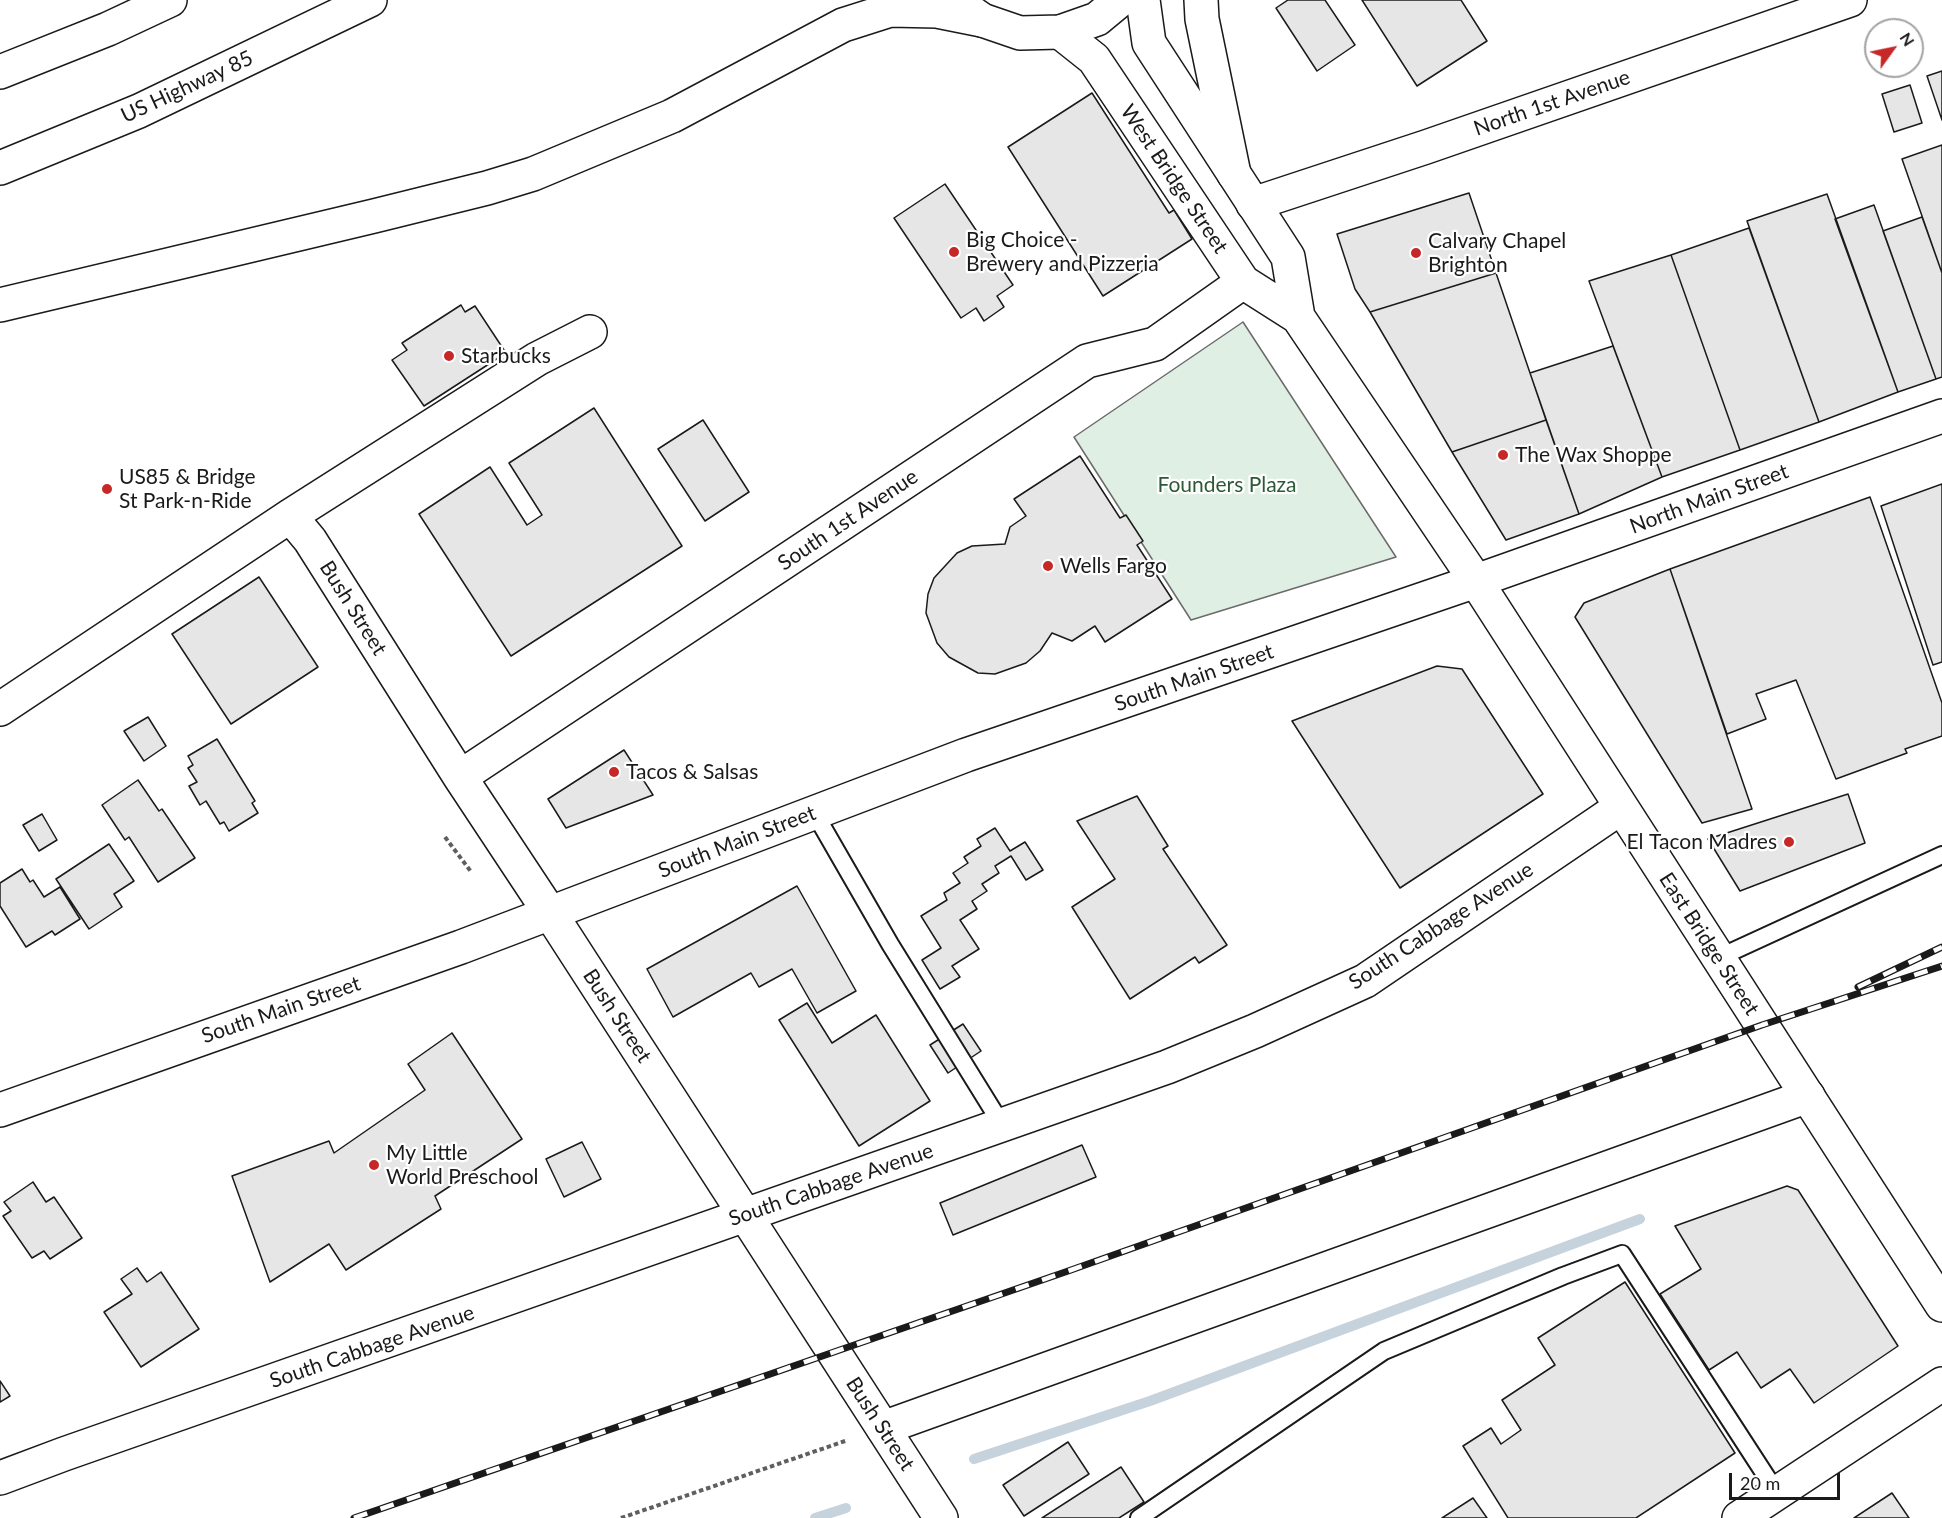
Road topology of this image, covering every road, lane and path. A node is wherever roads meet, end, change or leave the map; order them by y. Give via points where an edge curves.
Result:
1 (170, 0) edge
2 (370, 0) edge
3 (954, 0) edge
4 (1120, 0) edge
5 (1143, 0) edge
6 (1201, 0) edge
7 (1850, 0) edge
8 (982, 20) junction
9 (1060, 32) junction
10 (0, 72) edge
11 (0, 168) edge
12 (1234, 174) junction
13 (1253, 204) junction
14 (1243, 282) junction
15 (0, 305) edge
16 (1298, 317) junction
17 (590, 332) dead end
18 (1942, 416) edge
19 (290, 516) junction
20 (1476, 581) junction
21 (0, 709) edge
22 (460, 777) junction
23 (1620, 808) junction
24 (814, 812) junction
25 (445, 837) dead end
26 (1942, 855) edge
27 (472, 873) dead end
28 (550, 913) junction
29 (1718, 958) junction
30 (1808, 1096) junction
31 (0, 1110) edge
32 (1002, 1125) junction
33 (747, 1215) junction
34 (1942, 1305) edge
35 (1942, 1384) edge
36 (882, 1428) junction
37 (0, 1478) edge
38 (1777, 1493) junction
39 (621, 1518) edge
40 (941, 1518) edge
41 (1139, 1518) edge
42 (1739, 1518) edge

1 - 10 main road
2 - 11 main road, US Highway 85 via 140,111
3 - 8 main road
4 - 9 main road via 1097,19
5 - 12 main road, West Bridge Street via 1149,43
6 - 12 main road
7 - 13 main road, North 1st Avenue
8 - 9 main road via 1020,33
8 - 15 main road via 937,11 890,10 843,25 672,117 533,174
9 - 14 main road, West Bridge Street via 1094,58
12 - 13 main road, West Bridge Street
13 - 16 main road, West Bridge Street via 1288,257
14 - 16 main road, West Bridge Street
14 - 22 main road, South 1st Avenue via 1155,344 1087,361
16 - 20 main road, West Bridge Street
17 - 19 main road via 537,359
18 - 20 main road, North Main Street
19 - 21 main road
19 - 22 main road, Bush Street via 310,540
20 - 23 main road, East Bridge Street
20 - 24 main road, South Main Street
22 - 28 main road, Bush Street
23 - 29 main road, East Bridge Street
23 - 32 main road, South Cabbage Avenue via 1365,981 1167,1067
24 - 28 main road, South Main Street
24 - 32 lane
25 - 27 path
26 - 29 lane
28 - 31 main road, South Main Street
28 - 33 main road, Bush Street
29 - 30 main road, East Bridge Street
30 - 34 main road, East Bridge Street
30 - 36 main road
32 - 33 main road, South Cabbage Avenue
33 - 36 main road, Bush Street
33 - 37 main road, South Cabbage Avenue
35 - 38 main road
36 - 39 path
36 - 40 main road, Bush Street
38 - 41 lane via 1622,1254 1384,1351
38 - 42 main road

